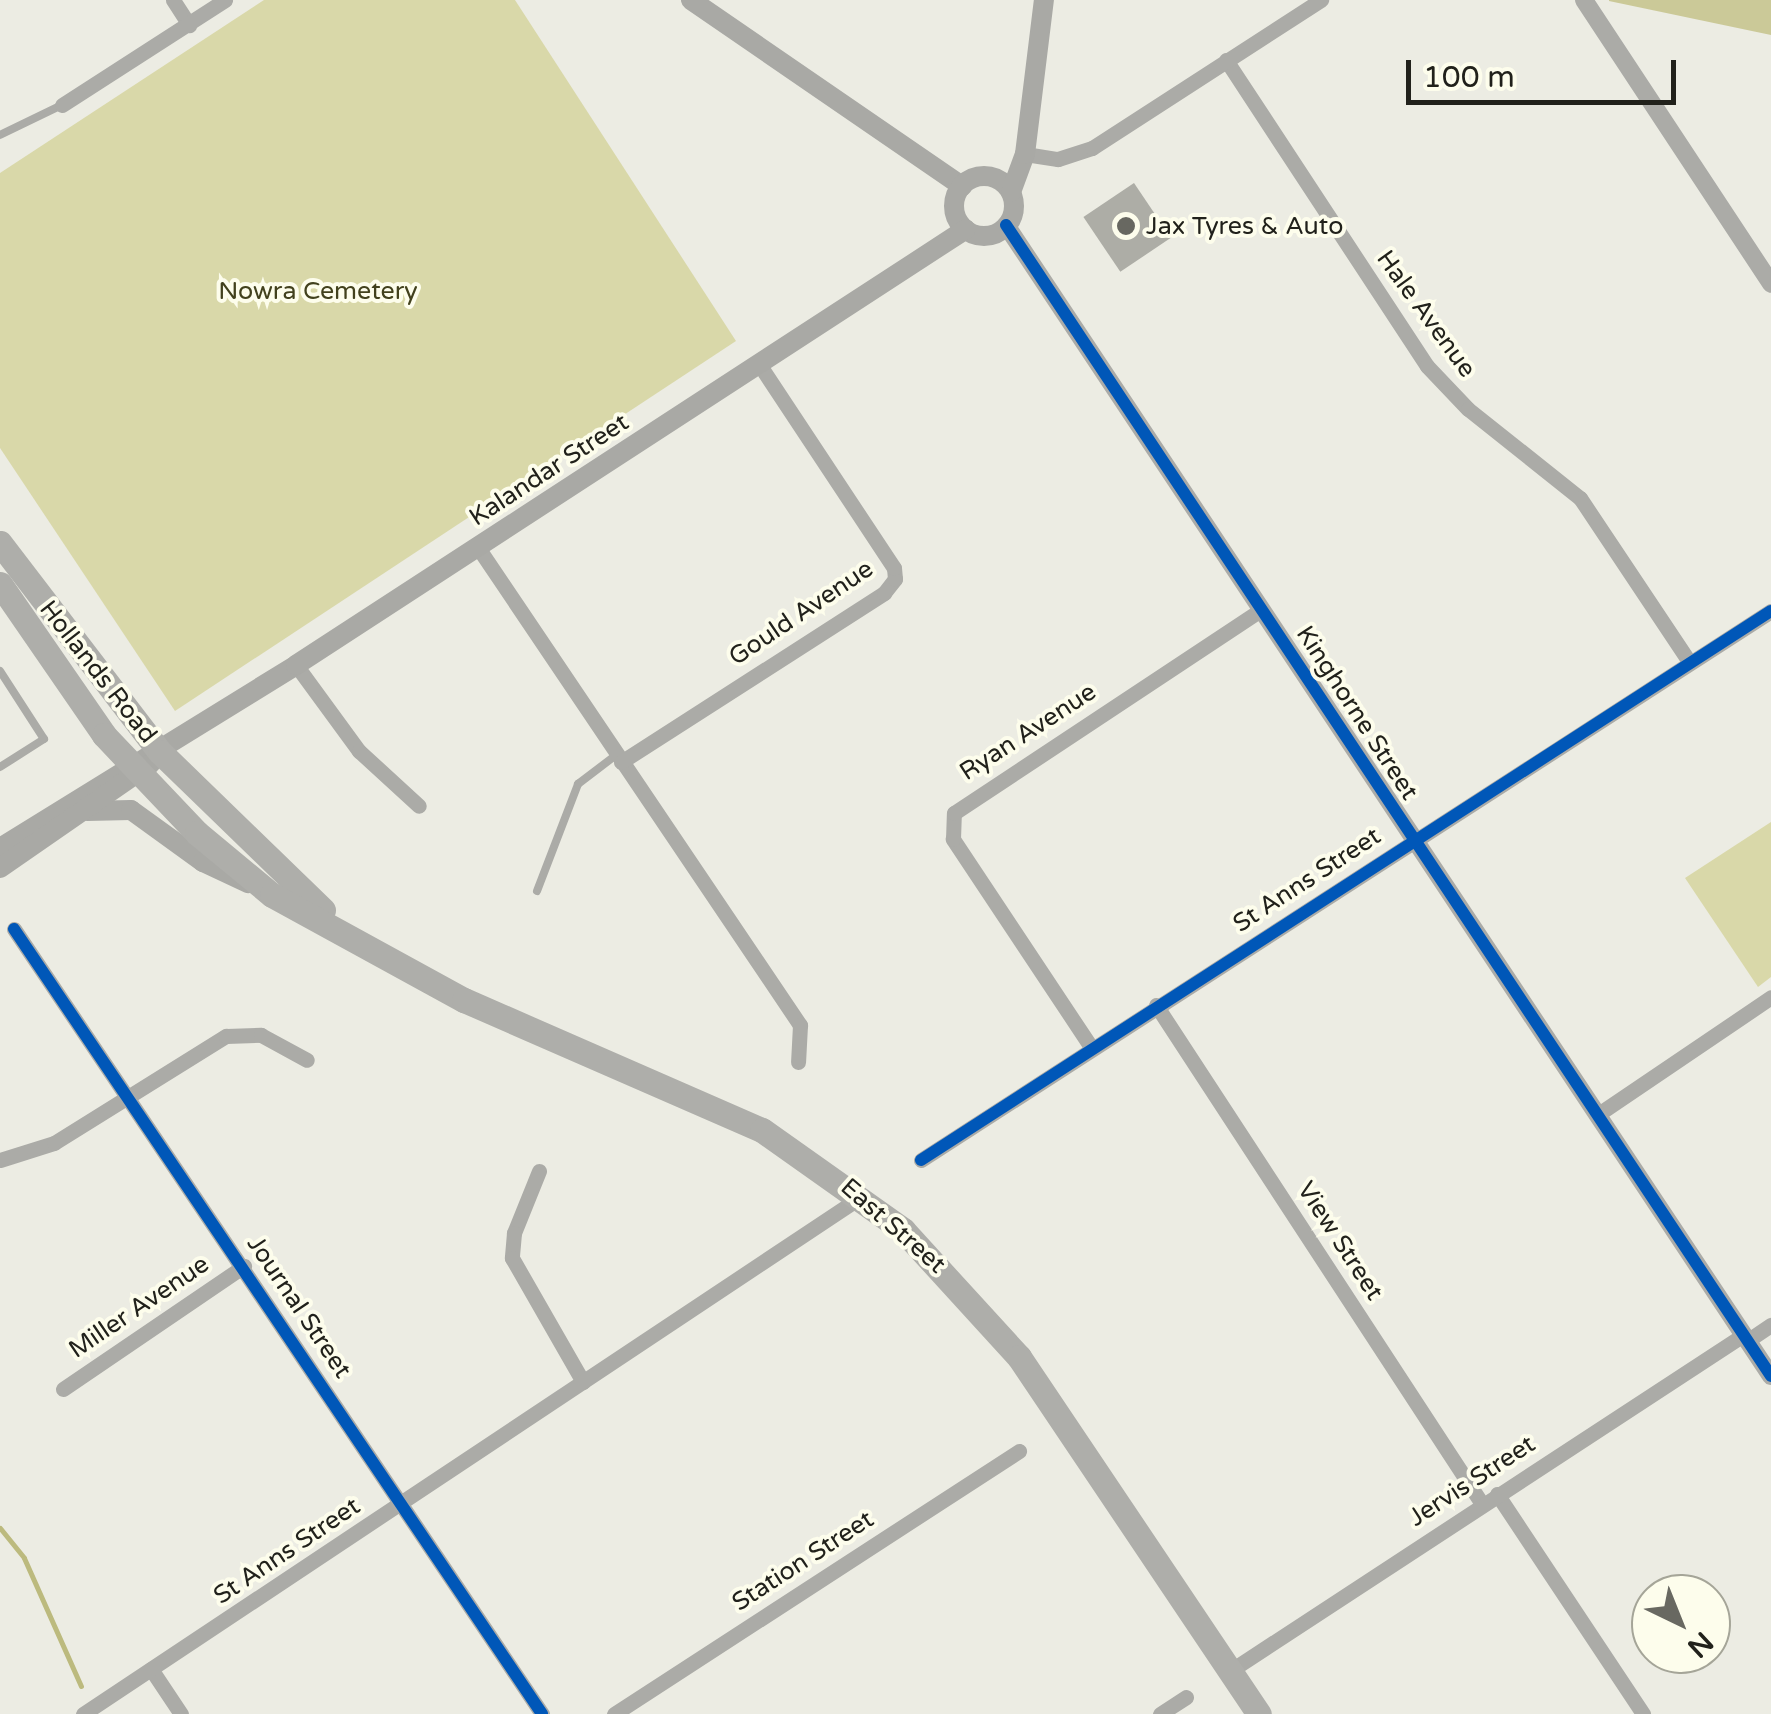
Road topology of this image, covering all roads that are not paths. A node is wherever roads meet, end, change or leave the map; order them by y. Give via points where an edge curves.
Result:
1 (173, 0) edge
2 (225, 0) edge
3 (690, 0) edge
4 (1044, 0) edge
5 (1320, 0) edge
6 (1584, 0) edge
7 (189, 25) junction
8 (1226, 60) junction
9 (62, 105) joint
10 (0, 136) edge
11 (1025, 154) junction
12 (962, 186) junction
13 (1011, 192) junction
14 (1006, 225) junction
15 (966, 229) junction
16 (1771, 284) edge
17 (759, 364) junction
18 (0, 543) edge
19 (477, 546) junction
20 (0, 584) edge
21 (1262, 609) junction
22 (1771, 611) edge
23 (1690, 663) junction
24 (296, 665) junction
25 (0, 671) edge
26 (160, 752) junction
27 (619, 758) junction
28 (1, 766) edge
29 (134, 769) junction
30 (418, 806) dead end
31 (87, 811) junction
32 (1414, 841) junction
33 (0, 848) edge
34 (0, 868) edge
35 (537, 891) dead end
36 (272, 894) junction
37 (14, 930) dead end
38 (356, 938) junction
39 (1771, 997) edge
40 (1156, 1005) junction
41 (1091, 1047) junction
42 (307, 1060) dead end
43 (798, 1062) dead end
44 (130, 1096) junction
45 (1597, 1115) junction
46 (0, 1160) edge
47 (921, 1160) dead end
48 (539, 1171) dead end
49 (862, 1196) junction
50 (244, 1266) junction
51 (1771, 1325) edge
52 (1745, 1338) junction
53 (1771, 1376) edge
54 (583, 1382) junction
55 (63, 1389) dead end
56 (1019, 1451) dead end
57 (1498, 1494) junction
58 (403, 1501) junction
59 (1482, 1504) junction
60 (151, 1669) junction
61 (1230, 1671) junction
62 (1186, 1697) dead end
63 (83, 1714) edge
64 (180, 1714) edge
65 (542, 1714) edge
66 (614, 1714) edge
67 (1160, 1714) edge
68 (1259, 1714) edge
69 (1642, 1714) edge

1 - 7 street
2 - 7 street
3 - 12 main road
4 - 11 main road
5 - 8 street
6 - 16 street
7 - 9 street
8 - 11 street via 1075,156
8 - 23 street, Hale Avenue via 1427,366 1468,409 1580,498
9 - 10 lane
11 - 13 main road
12 - 13 main road via 992,176
12 - 15 main road via 956,214
13 - 14 main road via 1014,209
14 - 15 main road via 983,236
14 - 21 street, Kinghorne Street
15 - 17 main road, Kalandar Street
17 - 19 main road, Kalandar Street
17 - 27 street, Gould Avenue via 894,568 895,579 884,593
18 - 26 highway, Hollands Road
19 - 24 main road, Kalandar Street
19 - 27 street
20 - 29 highway, Hollands Road via 78,702
21 - 32 street, Kinghorne Street
21 - 41 street, Ryan Avenue via 954,812 954,839
22 - 23 street, St Anns Street
23 - 32 street, St Anns Street
24 - 26 main road, Kalandar Street
24 - 30 street via 359,751
25 - 28 lane via 44,739
26 - 29 main road, Kalandar Street
26 - 38 highway, East Street
27 - 35 lane via 578,784
27 - 43 street via 800,1026
29 - 31 main road, Kalandar Street
29 - 33 main road, Kalandar Street
29 - 36 highway, East Street
31 - 34 main road, Kalandar Street
31 - 36 main road via 131,810 204,862
32 - 40 street, St Anns Street
32 - 45 street, Kinghorne Street
36 - 38 highway, East Street
37 - 44 street, Journal Street
38 - 49 highway, East Street via 464,1000 730,1113
39 - 45 street
40 - 41 street, St Anns Street
40 - 59 street, View Street
41 - 47 street, St Anns Street
42 - 44 street via 261,1035 226,1036
44 - 46 street via 54,1144
44 - 50 street, Journal Street
45 - 52 street, Kinghorne Street
48 - 54 street via 514,1233 512,1258
49 - 54 street, St Anns Street
49 - 61 highway, East Street via 928,1253 997,1328
50 - 55 street, Miller Avenue
50 - 58 street, Journal Street
51 - 52 street, Jervis Street
52 - 53 street, Kinghorne Street
52 - 57 street, Jervis Street
54 - 58 street, St Anns Street
56 - 66 street, Station Street
57 - 59 street, Jervis Street
57 - 69 street
58 - 60 street, St Anns Street
58 - 65 street, Journal Street
59 - 61 street, Jervis Street
60 - 63 street, St Anns Street
60 - 64 street
61 - 68 highway, East Street
62 - 67 street

